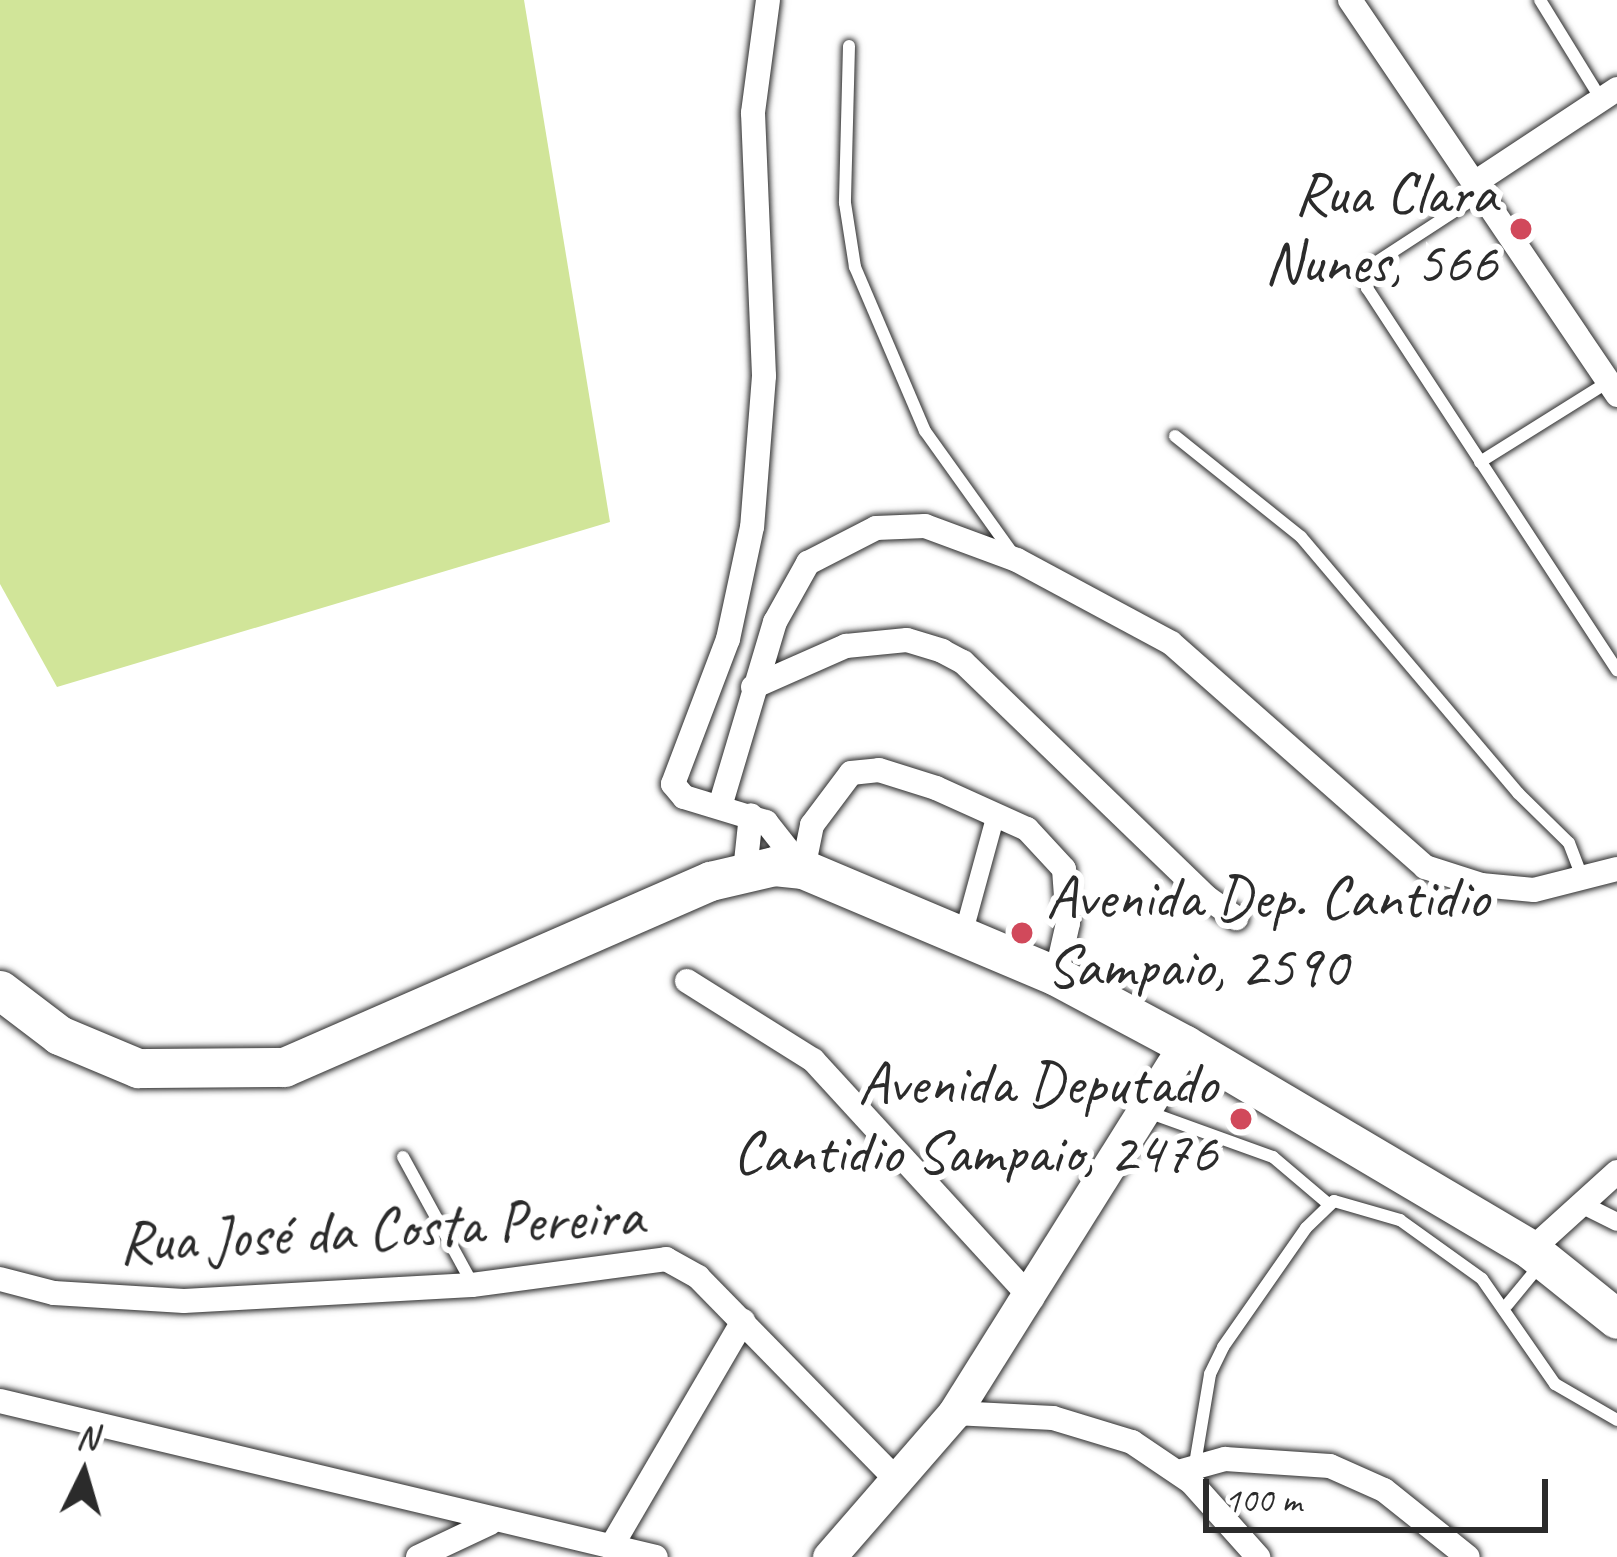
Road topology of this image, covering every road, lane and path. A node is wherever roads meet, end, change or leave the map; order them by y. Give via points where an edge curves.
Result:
1 (768, 0) edge
2 (1350, 0) edge
3 (1540, 0) edge
4 (849, 46) dead end
5 (1611, 97) edge
6 (1479, 188) junction
7 (1611, 377) edge
8 (1174, 436) dead end
9 (1480, 462) junction
10 (1017, 560) junction
11 (1617, 670) edge
12 (753, 688) junction
13 (708, 801) junction
14 (996, 814) junction
15 (752, 815) junction
16 (803, 869) junction
17 (1617, 869) edge
18 (745, 871) junction
19 (1583, 880) junction
20 (1236, 918) dead end
21 (963, 935) junction
22 (1056, 976) junction
23 (687, 981) dead end
24 (0, 990) edge
25 (1185, 1045) junction
26 (1146, 1112) junction
27 (403, 1156) dead end
28 (1617, 1172) edge
29 (1326, 1202) junction
30 (1579, 1203) junction
31 (1617, 1222) edge
32 (1538, 1255) junction
33 (0, 1279) edge
34 (473, 1284) junction
35 (1032, 1299) junction
36 (1507, 1305) junction
37 (1617, 1319) edge
38 (743, 1321) junction
39 (0, 1401) edge
40 (954, 1413) junction
41 (1617, 1420) edge
42 (1187, 1468) junction
43 (897, 1480) junction
44 (490, 1523) junction
45 (611, 1547) junction
46 (418, 1557) edge
47 (656, 1557) edge
48 (829, 1557) edge
49 (1258, 1557) edge
50 (1468, 1557) edge

1 - 13 street via 753,113 764,376 757,482 728,639 674,772 675,792
2 - 6 street
3 - 5 lane
4 - 10 lane via 845,203 866,300 925,431
5 - 6 street
6 - 7 street
6 - 9 lane via 1366,274 1373,301
7 - 9 lane
8 - 19 lane via 1301,537 1569,843
9 - 11 lane
10 - 12 street via 925,526 876,528 839,541 790,586
10 - 19 street via 1122,612 1214,674 1349,807 1425,867 1508,889
12 - 13 street
12 - 20 street via 846,646 907,640 942,651
13 - 15 street
14 - 16 street via 914,780 861,770 842,779 820,812
14 - 21 street
14 - 22 street via 1027,829 1064,868 1069,923
15 - 16 street
15 - 18 street
16 - 18 main road
16 - 21 main road
17 - 19 street
18 - 24 main road via 284,1067 138,1068 59,1035
21 - 22 main road
22 - 25 main road
23 - 35 street via 813,1060
25 - 26 street
25 - 32 main road
26 - 29 lane via 1274,1157
26 - 35 street
27 - 34 lane
28 - 30 street
29 - 36 lane via 1400,1220
29 - 42 lane via 1223,1347
30 - 31 street
30 - 32 street
32 - 36 lane
32 - 37 main road
33 - 34 street, Rua José da Costa Pereira via 127,1300
34 - 38 street, Rua José da Costa Pereira via 651,1257 698,1277
35 - 40 street
36 - 41 lane via 1558,1387
38 - 43 street, Rua José da Costa Pereira
38 - 45 street
39 - 44 street
40 - 42 street via 1006,1411 1098,1429
40 - 43 street
42 - 49 street
42 - 50 street via 1298,1461 1346,1472
43 - 48 street
44 - 45 street
44 - 46 street
45 - 47 street

